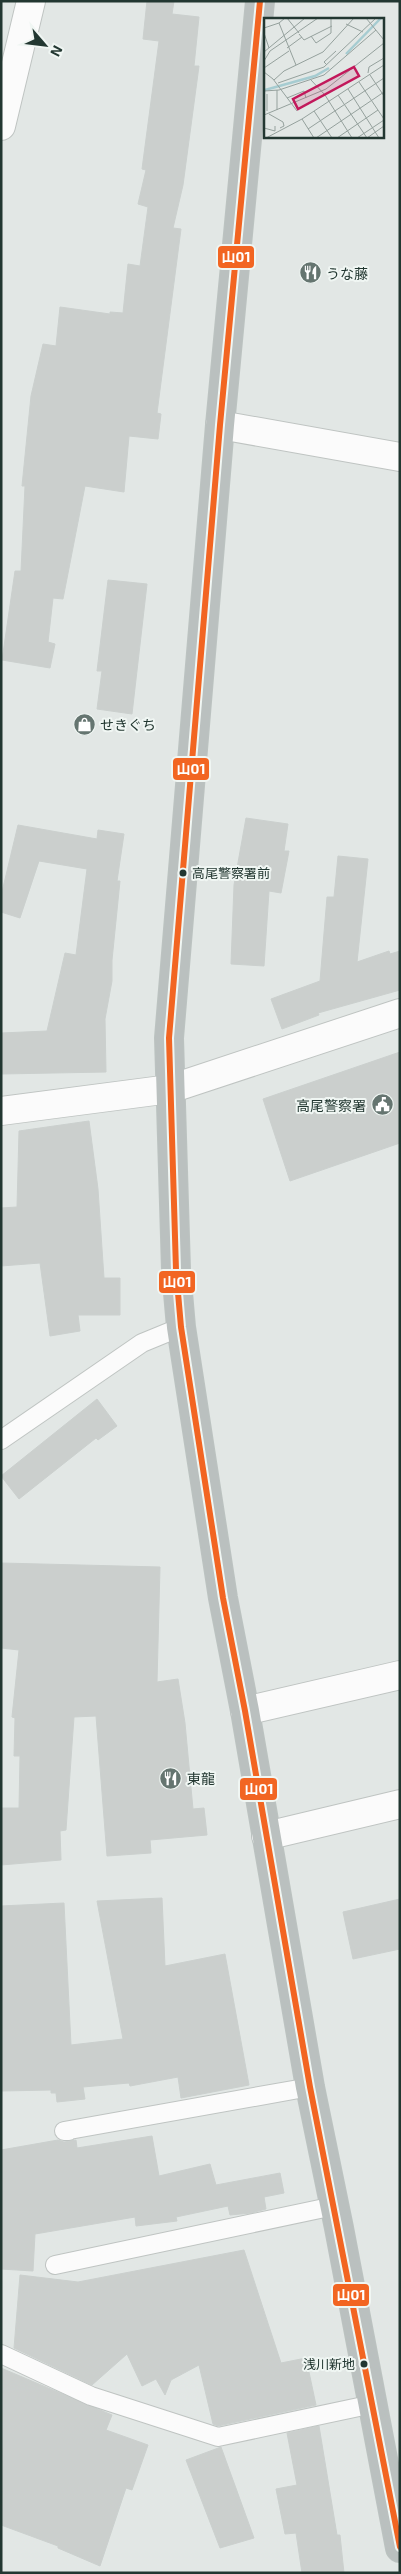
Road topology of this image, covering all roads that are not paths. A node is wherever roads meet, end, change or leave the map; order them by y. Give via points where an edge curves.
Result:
1 (31, 1) edge
2 (260, 1) edge
3 (1, 126) edge
4 (220, 424) junction
5 (400, 458) edge
6 (400, 1012) edge
7 (170, 1089) junction
8 (1, 1111) edge
9 (181, 1327) junction
10 (1, 1440) edge
11 (400, 1675) edge
12 (244, 1710) junction
13 (400, 1804) edge
14 (266, 1836) junction
15 (310, 2087) junction
16 (69, 2131) dead end
17 (334, 2206) junction
18 (56, 2265) dead end
19 (1, 2354) edge
20 (373, 2404) junction
21 (400, 2548) edge

1 - 3 street
2 - 4 highway
4 - 5 street
4 - 7 highway via 170,1020
6 - 7 street
7 - 8 street
7 - 9 highway
9 - 10 lane via 142,1343
9 - 12 highway via 210,1525
11 - 12 street
12 - 14 highway
13 - 14 street
14 - 15 highway
15 - 16 lane via 64,2131
15 - 17 highway
17 - 18 lane
17 - 20 highway
19 - 20 lane via 91,2396 218,2437
20 - 21 highway

